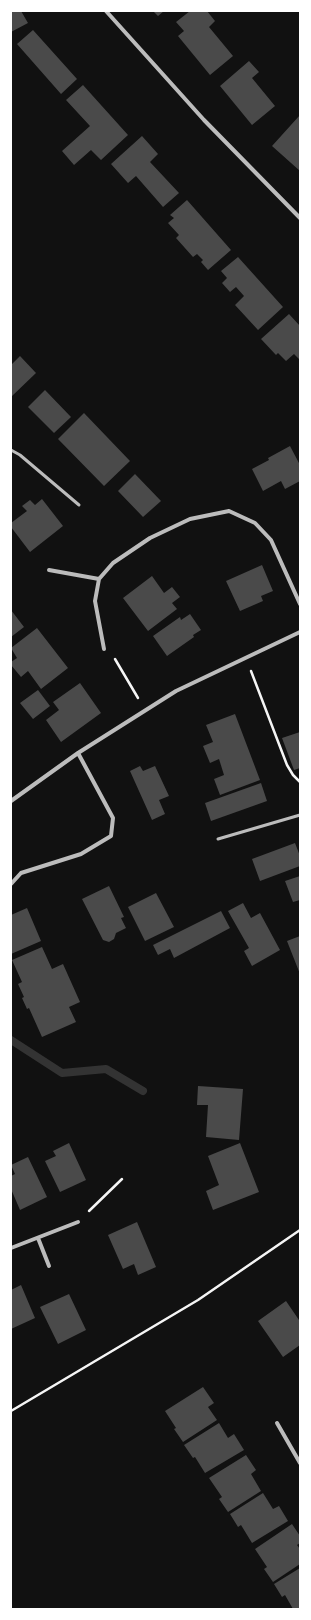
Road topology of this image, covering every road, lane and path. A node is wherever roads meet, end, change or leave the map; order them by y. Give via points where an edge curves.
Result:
1 (106, 11) edge
2 (300, 218) edge
3 (11, 450) edge
4 (79, 505) dead end
5 (49, 570) dead end
6 (99, 579) junction
7 (300, 604) edge
8 (300, 632) edge
9 (102, 637) junction
10 (104, 649) dead end
11 (246, 658) junction
12 (146, 710) junction
13 (78, 753) junction
14 (300, 782) edge
15 (11, 801) edge
16 (300, 815) edge
17 (218, 839) dead end
18 (11, 884) edge
19 (122, 1179) dead end
20 (78, 1222) joint
21 (300, 1230) edge
22 (38, 1238) junction
23 (11, 1248) edge
24 (49, 1266) dead end
25 (11, 1411) edge
26 (277, 1422) dead end
27 (300, 1463) edge

1 - 2 street via 204,120
3 - 4 lane
5 - 6 street
6 - 7 street via 113,563 150,538 190,519 228,511 254,522 271,540
6 - 9 street via 95,601
8 - 11 street
9 - 10 street
9 - 12 path
11 - 12 street via 176,691
11 - 14 path via 287,765
12 - 13 street
13 - 15 street
13 - 18 street via 113,818 111,836 81,854 21,872
16 - 17 lane
19 - 20 path
20 - 22 street
21 - 25 path via 198,1300
22 - 23 street
22 - 24 street
26 - 27 street

